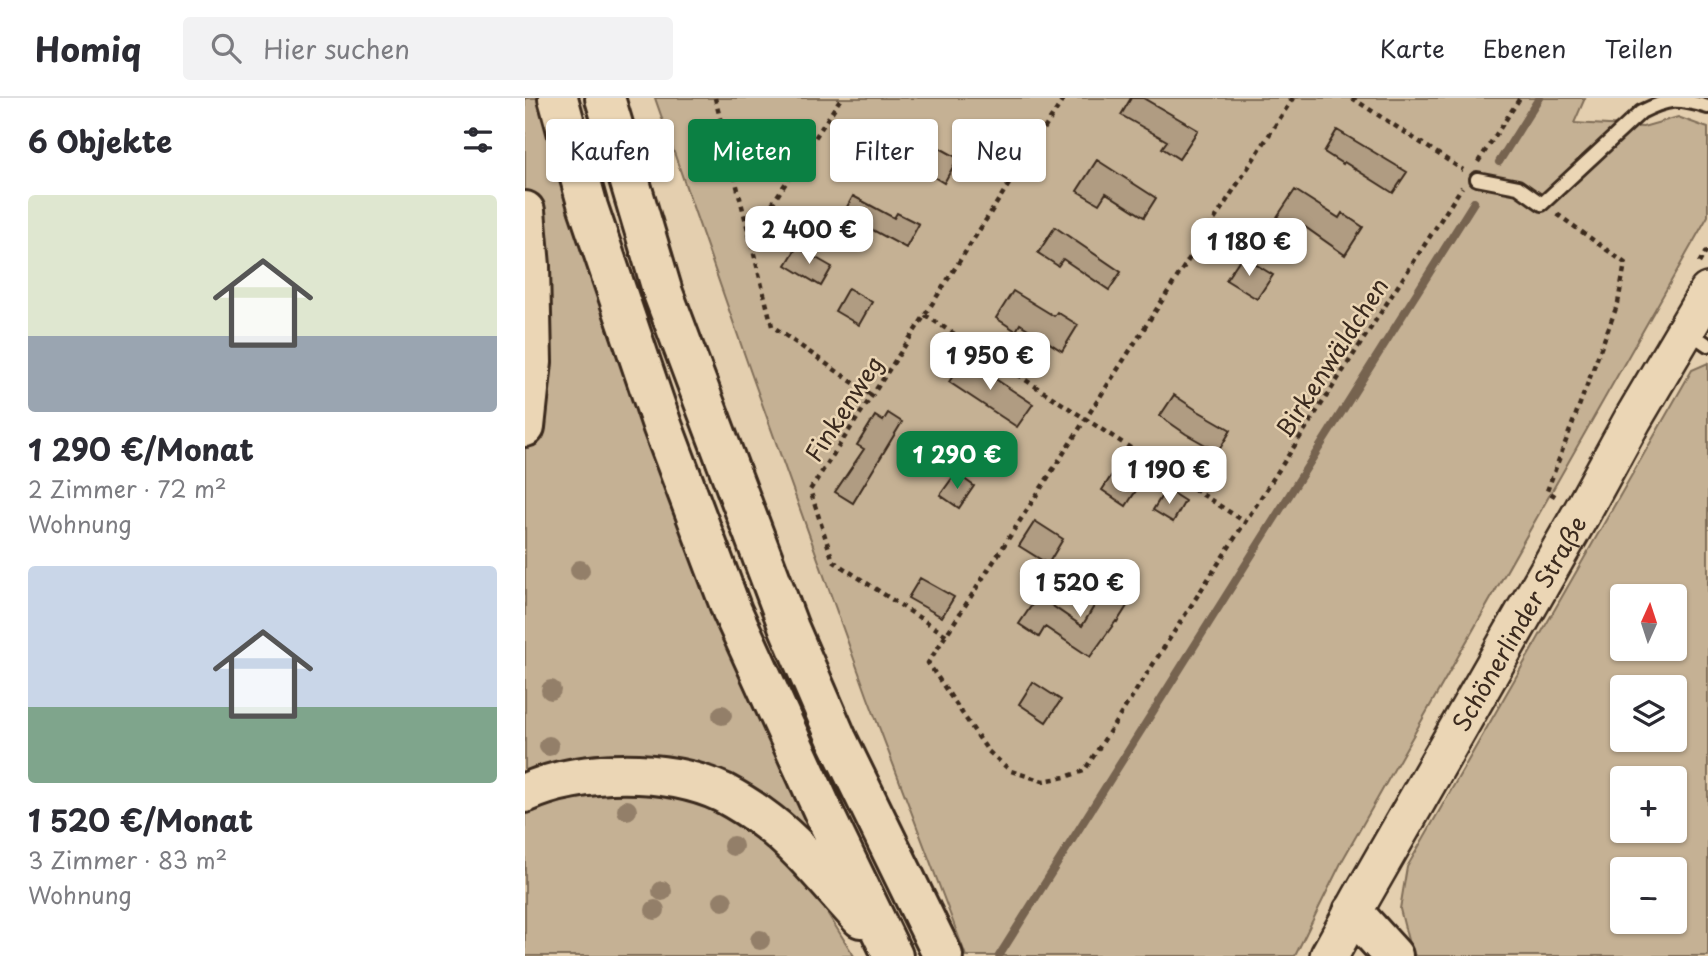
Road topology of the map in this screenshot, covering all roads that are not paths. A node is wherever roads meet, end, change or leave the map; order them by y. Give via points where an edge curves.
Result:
1 (558, 98) edge
2 (605, 98) edge
3 (1708, 107) edge
4 (1474, 176) road end
5 (525, 211) edge
6 (1708, 292) edge
7 (1697, 337) edge
8 (525, 427) edge
9 (525, 793) edge
10 (1353, 912) junction
11 (890, 952) edge
12 (943, 956) edge
13 (1329, 956) edge
14 (1394, 956) edge

1 - 11 highway via 588,207 662,425 733,611
2 - 12 highway via 663,293 789,628 837,740
3 - 4 lane via 1684,100 1660,102 1641,112 1542,204 1518,187
5 - 8 highway via 532,362
6 - 7 main road, Schönerlinder Straße
7 - 10 main road, Schönerlinder Straße via 1633,419
9 - 11 highway via 572,779 625,773 677,779 721,792 792,843
10 - 13 main road, Schönerlinder Straße
10 - 14 highway

